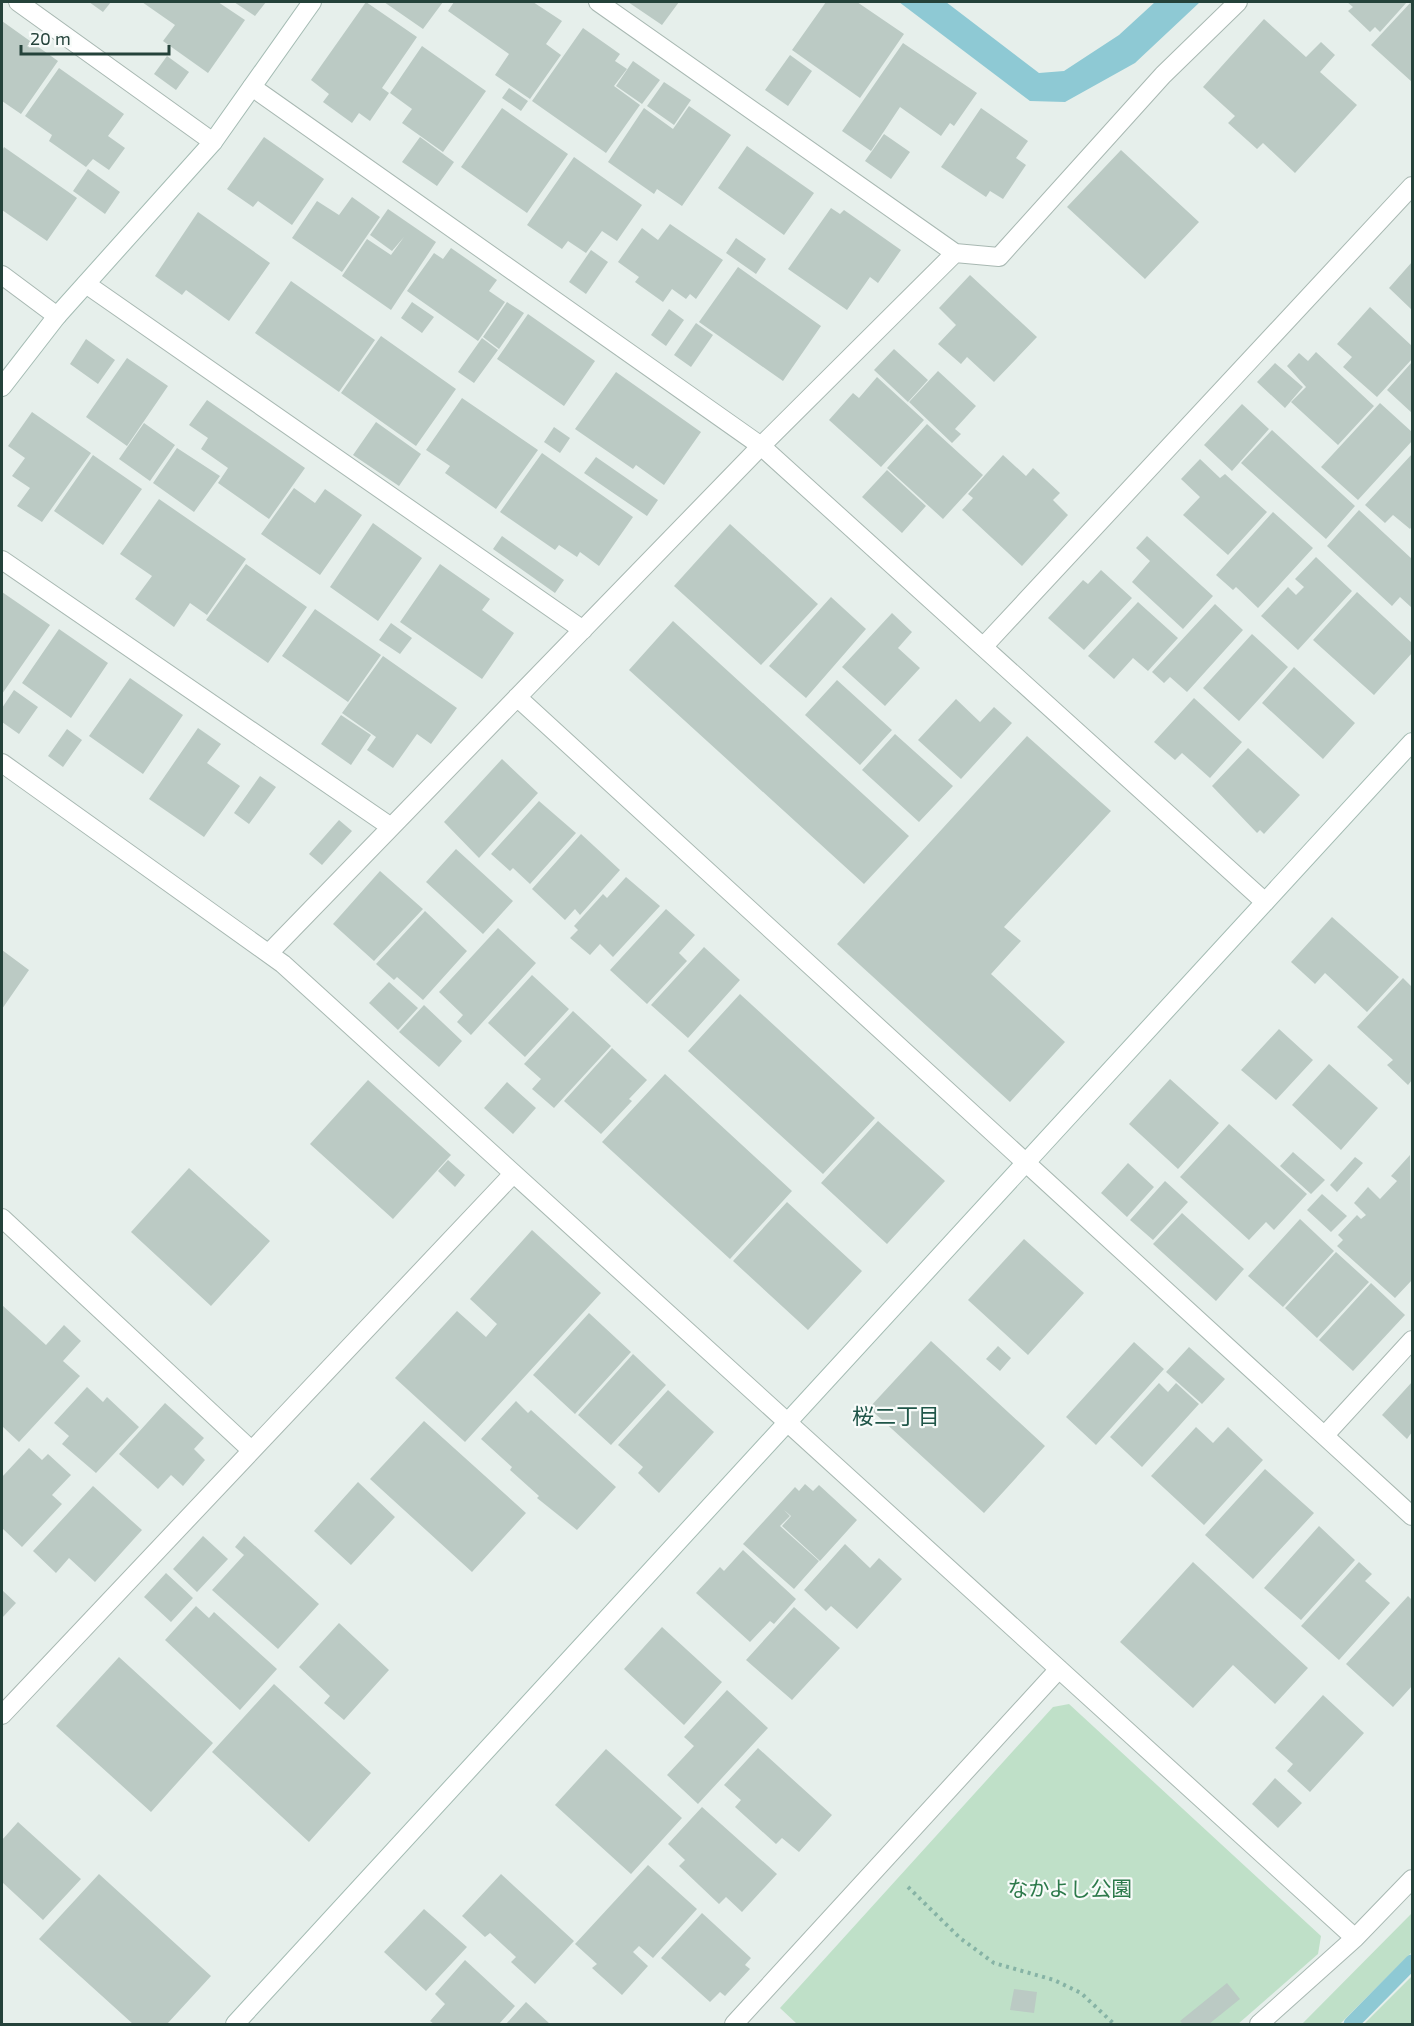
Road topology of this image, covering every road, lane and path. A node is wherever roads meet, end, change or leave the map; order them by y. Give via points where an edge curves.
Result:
1 (18, 2) edge
2 (312, 2) edge
3 (598, 2) edge
4 (1238, 2) edge
5 (252, 87) junction
6 (213, 142) junction
7 (1413, 186) edge
8 (955, 253) junction
9 (2, 275) edge
10 (86, 284) junction
11 (57, 316) junction
12 (2, 387) edge
13 (761, 446) junction
14 (2, 560) edge
15 (582, 630) junction
16 (983, 647) junction
17 (517, 698) junction
18 (1413, 742) edge
19 (2, 764) edge
20 (391, 827) junction
21 (1265, 902) junction
22 (269, 953) junction
23 (1025, 1163) junction
24 (513, 1174) junction
25 (2, 1218) edge
26 (1413, 1340) edge
27 (788, 1422) junction
28 (1325, 1434) junction
29 (251, 1450) junction
30 (1413, 1516) edge
31 (1059, 1669) junction
32 (2, 1715) edge
33 (882, 1862) junction
34 (1413, 1879) edge
35 (1355, 1938) junction
36 (235, 2025) edge
37 (734, 2025) edge
38 (1114, 2025) edge
39 (1259, 2025) edge

1 - 6 street
2 - 5 street
3 - 8 street
4 - 8 street via 1163,75 999,257
5 - 6 street
5 - 13 street
6 - 10 street
7 - 16 street
8 - 13 street
9 - 11 street
10 - 11 street
10 - 15 street
11 - 12 street
13 - 15 street
13 - 16 street
14 - 20 street
15 - 17 street
16 - 21 street
17 - 20 street
17 - 23 street
18 - 21 street
19 - 22 street
20 - 22 street
21 - 23 street
22 - 24 street
23 - 27 street
23 - 28 street
24 - 27 street
24 - 29 street
25 - 29 street
26 - 28 street
27 - 31 street
27 - 36 street
28 - 30 street
29 - 32 street
31 - 33 street
31 - 35 street
33 - 37 street
33 - 38 path via 960,1938 994,1963 1054,1980 1081,1993
34 - 35 street
35 - 39 street

